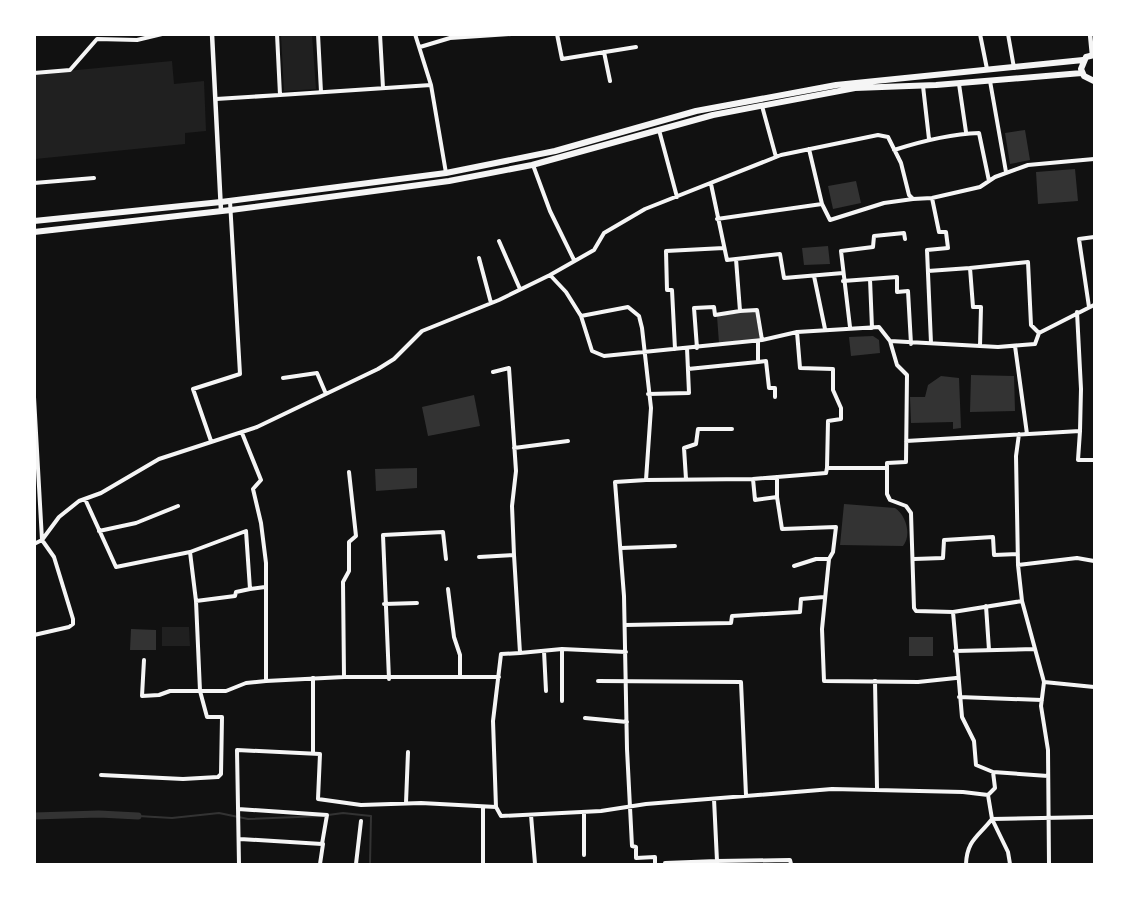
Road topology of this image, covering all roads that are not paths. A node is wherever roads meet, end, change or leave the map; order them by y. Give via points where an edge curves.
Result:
1 (162, 34) edge
2 (212, 34) edge
3 (277, 34) edge
4 (318, 34) edge
5 (380, 34) edge
6 (415, 34) edge
7 (511, 34) edge
8 (557, 34) edge
9 (980, 34) edge
10 (1008, 34) edge
11 (1090, 34) edge
12 (137, 37) edge
13 (420, 47) junction
14 (636, 47) dead end
15 (604, 52) junction
16 (1094, 55) edge
17 (1083, 60) junction
18 (1014, 68) junction
19 (988, 71) junction
20 (34, 73) edge
21 (1082, 73) junction
22 (610, 81) dead end
23 (990, 81) junction
24 (1095, 81) edge
25 (959, 84) junction
26 (431, 85) junction
27 (923, 86) junction
28 (383, 88) junction
29 (321, 92) junction
30 (280, 95) junction
31 (216, 99) junction
32 (762, 106) junction
33 (659, 129) junction
34 (966, 132) junction
35 (929, 139) junction
36 (809, 148) junction
37 (894, 150) junction
38 (776, 157) junction
39 (1095, 159) edge
40 (532, 165) junction
41 (1006, 172) junction
42 (446, 173) junction
43 (94, 178) dead end
44 (989, 181) junction
45 (34, 183) edge
46 (711, 184) junction
47 (677, 197) junction
48 (932, 198) junction
49 (913, 199) junction
50 (230, 201) junction
51 (221, 202) junction
52 (822, 204) junction
53 (231, 210) junction
54 (221, 211) junction
55 (717, 219) junction
56 (34, 221) edge
57 (34, 231) edge
58 (1095, 237) edge
59 (904, 239) dead end
60 (499, 241) dead end
61 (725, 248) junction
62 (479, 258) dead end
63 (736, 259) junction
64 (574, 260) junction
65 (970, 268) junction
66 (928, 271) junction
67 (843, 273) junction
68 (550, 274) junction
69 (814, 276) junction
70 (870, 279) junction
71 (843, 281) junction
72 (520, 289) junction
73 (490, 303) junction
74 (1092, 306) edge
75 (740, 311) junction
76 (1077, 312) junction
77 (581, 316) junction
78 (850, 327) junction
79 (872, 328) junction
80 (825, 329) junction
81 (797, 332) junction
82 (1039, 333) junction
83 (760, 340) junction
84 (890, 341) junction
85 (931, 343) junction
86 (911, 344) junction
87 (980, 346) junction
88 (1015, 346) junction
89 (687, 348) junction
90 (697, 348) junction
91 (675, 349) junction
92 (644, 351) junction
93 (758, 362) junction
94 (688, 369) junction
95 (493, 372) dead end
96 (283, 378) dead end
97 (326, 394) junction
98 (648, 394) junction
99 (775, 397) dead end
100 (35, 398) edge
101 (732, 429) dead end
102 (1080, 431) junction
103 (242, 434) junction
104 (1019, 434) junction
105 (1028, 434) junction
106 (210, 441) junction
107 (568, 441) dead end
108 (906, 441) junction
109 (514, 448) junction
110 (1095, 460) edge
111 (827, 468) junction
112 (887, 468) junction
113 (349, 472) dead end
114 (777, 477) junction
115 (686, 479) junction
116 (753, 479) junction
117 (646, 480) junction
118 (777, 497) junction
119 (85, 499) junction
120 (178, 506) dead end
121 (99, 531) junction
122 (42, 540) junction
123 (34, 544) edge
124 (675, 546) dead end
125 (621, 548) junction
126 (190, 552) junction
127 (1018, 554) junction
128 (513, 555) junction
129 (479, 557) dead end
130 (446, 559) dead end
131 (829, 559) junction
132 (914, 559) junction
133 (1095, 561) edge
134 (1018, 565) junction
135 (794, 566) dead end
136 (265, 587) junction
137 (250, 589) junction
138 (448, 589) dead end
139 (824, 597) junction
140 (196, 601) junction
141 (1022, 601) junction
142 (417, 603) dead end
143 (384, 604) junction
144 (986, 606) junction
145 (953, 612) junction
146 (625, 625) junction
147 (34, 635) edge
148 (562, 649) junction
149 (1035, 649) junction
150 (989, 650) junction
151 (544, 651) junction
152 (955, 651) junction
153 (626, 652) junction
154 (520, 653) junction
155 (144, 660) dead end
156 (460, 675) junction
157 (344, 677) junction
158 (499, 677) junction
159 (314, 678) junction
160 (957, 678) junction
161 (389, 679) junction
162 (266, 681) junction
163 (598, 681) dead end
164 (875, 681) junction
165 (627, 682) junction
166 (1044, 682) junction
167 (1095, 687) edge
168 (200, 691) junction
169 (546, 691) dead end
170 (959, 697) junction
171 (1042, 700) junction
172 (562, 701) dead end
173 (585, 718) dead end
174 (627, 722) junction
175 (408, 752) dead end
176 (313, 754) junction
177 (993, 772) junction
178 (101, 775) dead end
179 (1048, 777) junction
180 (877, 788) junction
181 (746, 795) junction
182 (988, 795) junction
183 (714, 799) junction
184 (406, 803) junction
185 (496, 807) junction
186 (630, 807) junction
187 (483, 808) junction
188 (238, 809) junction
189 (584, 812) junction
190 (531, 815) junction
191 (1095, 817) edge
192 (1048, 818) junction
193 (992, 819) junction
194 (361, 821) dead end
195 (240, 839) junction
196 (322, 844) junction
197 (584, 855) dead end
198 (717, 861) junction
199 (665, 863) edge
200 (239, 864) edge
201 (320, 864) edge
202 (356, 864) edge
203 (483, 864) edge
204 (535, 864) edge
205 (655, 864) edge
206 (790, 864) edge
207 (966, 864) edge
208 (1010, 864) edge
209 (1049, 864) edge

1 - 12 street
2 - 31 street
3 - 30 street
4 - 29 street
5 - 28 street
6 - 13 street
7 - 13 street via 450,38
8 - 15 street via 562,59
9 - 19 street
10 - 18 street
11 - 16 street
12 - 20 street via 97,39 70,70
13 - 26 street
14 - 15 street
15 - 22 street
16 - 17 highway
17 - 18 highway
17 - 21 highway
18 - 19 highway
19 - 42 highway via 854,82 720,106 555,151
21 - 23 highway
21 - 24 highway
23 - 25 highway
23 - 41 street
25 - 27 highway
25 - 34 street
26 - 28 street
26 - 42 street
27 - 32 highway via 855,88
27 - 35 street
28 - 29 street
29 - 30 street
30 - 31 street
31 - 51 street
32 - 33 highway
32 - 38 street
33 - 40 highway
33 - 47 street
34 - 35 street
34 - 44 street via 978,133
35 - 37 street
36 - 37 street via 878,135 888,137
36 - 38 street
36 - 52 street
37 - 49 street
38 - 46 street
39 - 41 street via 1028,165
40 - 53 highway via 400,189
40 - 64 street
41 - 44 street
42 - 50 highway
43 - 45 street
44 - 48 street
46 - 47 street
46 - 55 street
47 - 64 street via 645,209 604,233 594,250
48 - 49 street
48 - 66 street via 939,232 946,232 948,248 927,250
49 - 52 street via 884,203 830,220
50 - 51 highway
50 - 53 street
51 - 54 street
51 - 56 highway
52 - 55 street
53 - 54 highway
53 - 106 street via 240,374 193,389
54 - 57 highway
55 - 61 street
58 - 74 street via 1079,239
59 - 67 street via 904,232 874,237 873,247 841,251
60 - 72 street
61 - 63 street via 726,260
61 - 91 street via 666,251
62 - 73 street
63 - 69 street via 780,254 784,278
63 - 75 street
64 - 68 street
65 - 66 street
65 - 82 street via 1028,262 1031,325
65 - 87 street via 973,307 981,307
66 - 85 street
67 - 69 street
67 - 71 street
68 - 72 street
68 - 77 street
69 - 80 street
70 - 71 street
70 - 79 street
70 - 86 street via 897,277 897,292 908,291
71 - 78 street via 844,292 848,292
72 - 73 street
73 - 97 street via 422,331 394,360
74 - 76 street
75 - 83 street via 757,310
75 - 90 street via 715,315 714,307 694,308
76 - 82 street
76 - 102 street
77 - 92 street via 592,351 604,356
77 - 92 street via 628,308 636,312
78 - 79 street
78 - 80 street
79 - 84 street via 879,327
80 - 81 street
81 - 83 street
81 - 111 street via 800,368 832,369 833,390 841,408 841,419 828,421
82 - 88 street via 1035,344
83 - 90 street
83 - 93 street
84 - 86 street
84 - 108 street via 897,365 907,375
85 - 86 street
85 - 87 street
87 - 88 street
88 - 105 street
89 - 90 street
89 - 91 street
89 - 94 street
91 - 92 street
92 - 98 street
93 - 94 street
93 - 99 street via 766,361
94 - 98 street via 689,393
95 - 109 street via 509,368
96 - 97 street via 317,373
97 - 103 street
98 - 117 street via 651,408
100 - 122 street
101 - 115 street via 698,429 696,444 684,448
102 - 105 street
102 - 110 street via 1078,460
103 - 106 street
103 - 136 street via 261,480 253,489 265,543
104 - 105 street
104 - 108 street
104 - 127 street
106 - 119 street via 159,459 101,494
107 - 109 street
108 - 112 street via 906,462 887,463
109 - 128 street
111 - 112 street
111 - 114 street via 826,473
112 - 132 street via 890,500 906,506 911,513
113 - 157 street via 356,536 349,542 349,571 343,585
114 - 116 street
114 - 118 street
115 - 116 street
115 - 117 street
116 - 118 street via 755,500
117 - 125 street via 615,482
118 - 131 street via 782,530 836,527
119 - 121 street
119 - 122 street via 59,517
120 - 121 street via 136,523
121 - 126 street via 112,563 119,568
122 - 123 street
122 - 147 street via 54,557 73,624
124 - 125 street
125 - 146 street
126 - 137 street via 246,531
126 - 140 street
127 - 132 street via 994,555 993,537 944,540 943,558
127 - 134 street
128 - 129 street
128 - 154 street
130 - 143 street via 443,532 383,535
131 - 135 street
131 - 139 street
132 - 145 street via 916,611
133 - 134 street via 1077,558
134 - 141 street
136 - 137 street
136 - 162 street
137 - 140 street via 236,592 235,596
138 - 156 street
139 - 146 street via 801,599 800,612 732,616 731,623
139 - 164 street via 824,681
140 - 168 street
141 - 144 street
141 - 149 street
142 - 143 street
143 - 161 street
144 - 145 street
144 - 150 street
145 - 152 street
146 - 153 street
148 - 151 street
148 - 153 street
148 - 172 street
149 - 150 street
149 - 166 street
150 - 152 street
151 - 154 street
151 - 169 street
152 - 160 street
153 - 165 street
154 - 158 street via 501,654
155 - 168 street via 142,696
156 - 158 street
156 - 161 street
157 - 159 street
157 - 161 street
158 - 185 street via 493,721
159 - 162 street
159 - 176 street
160 - 164 street
160 - 170 street
162 - 168 street via 226,691
163 - 165 street
164 - 180 street
165 - 174 street
165 - 181 street via 741,682
166 - 167 street
166 - 171 street
168 - 178 street via 207,717 222,717 220,776 183,780
170 - 171 street
170 - 177 street via 962,717 974,741 976,765
171 - 179 street
173 - 174 street
174 - 186 street
175 - 184 street
176 - 184 street via 320,754 318,799 361,805
176 - 188 street via 237,750
177 - 179 street
177 - 182 street via 995,788
179 - 192 street
180 - 181 street
180 - 182 street
181 - 183 street
182 - 193 street
183 - 186 street
183 - 198 street
184 - 187 street
185 - 187 street
185 - 190 street via 501,816
186 - 189 street
186 - 205 street via 636,858 655,857
187 - 203 street
188 - 195 street
188 - 196 street via 325,813
189 - 190 street
189 - 197 street
190 - 204 street
191 - 192 street
192 - 193 street
192 - 209 street
193 - 207 street via 972,840
193 - 208 street
194 - 202 street
195 - 196 street
195 - 200 street
196 - 201 street
198 - 199 street
198 - 206 street via 790,860

